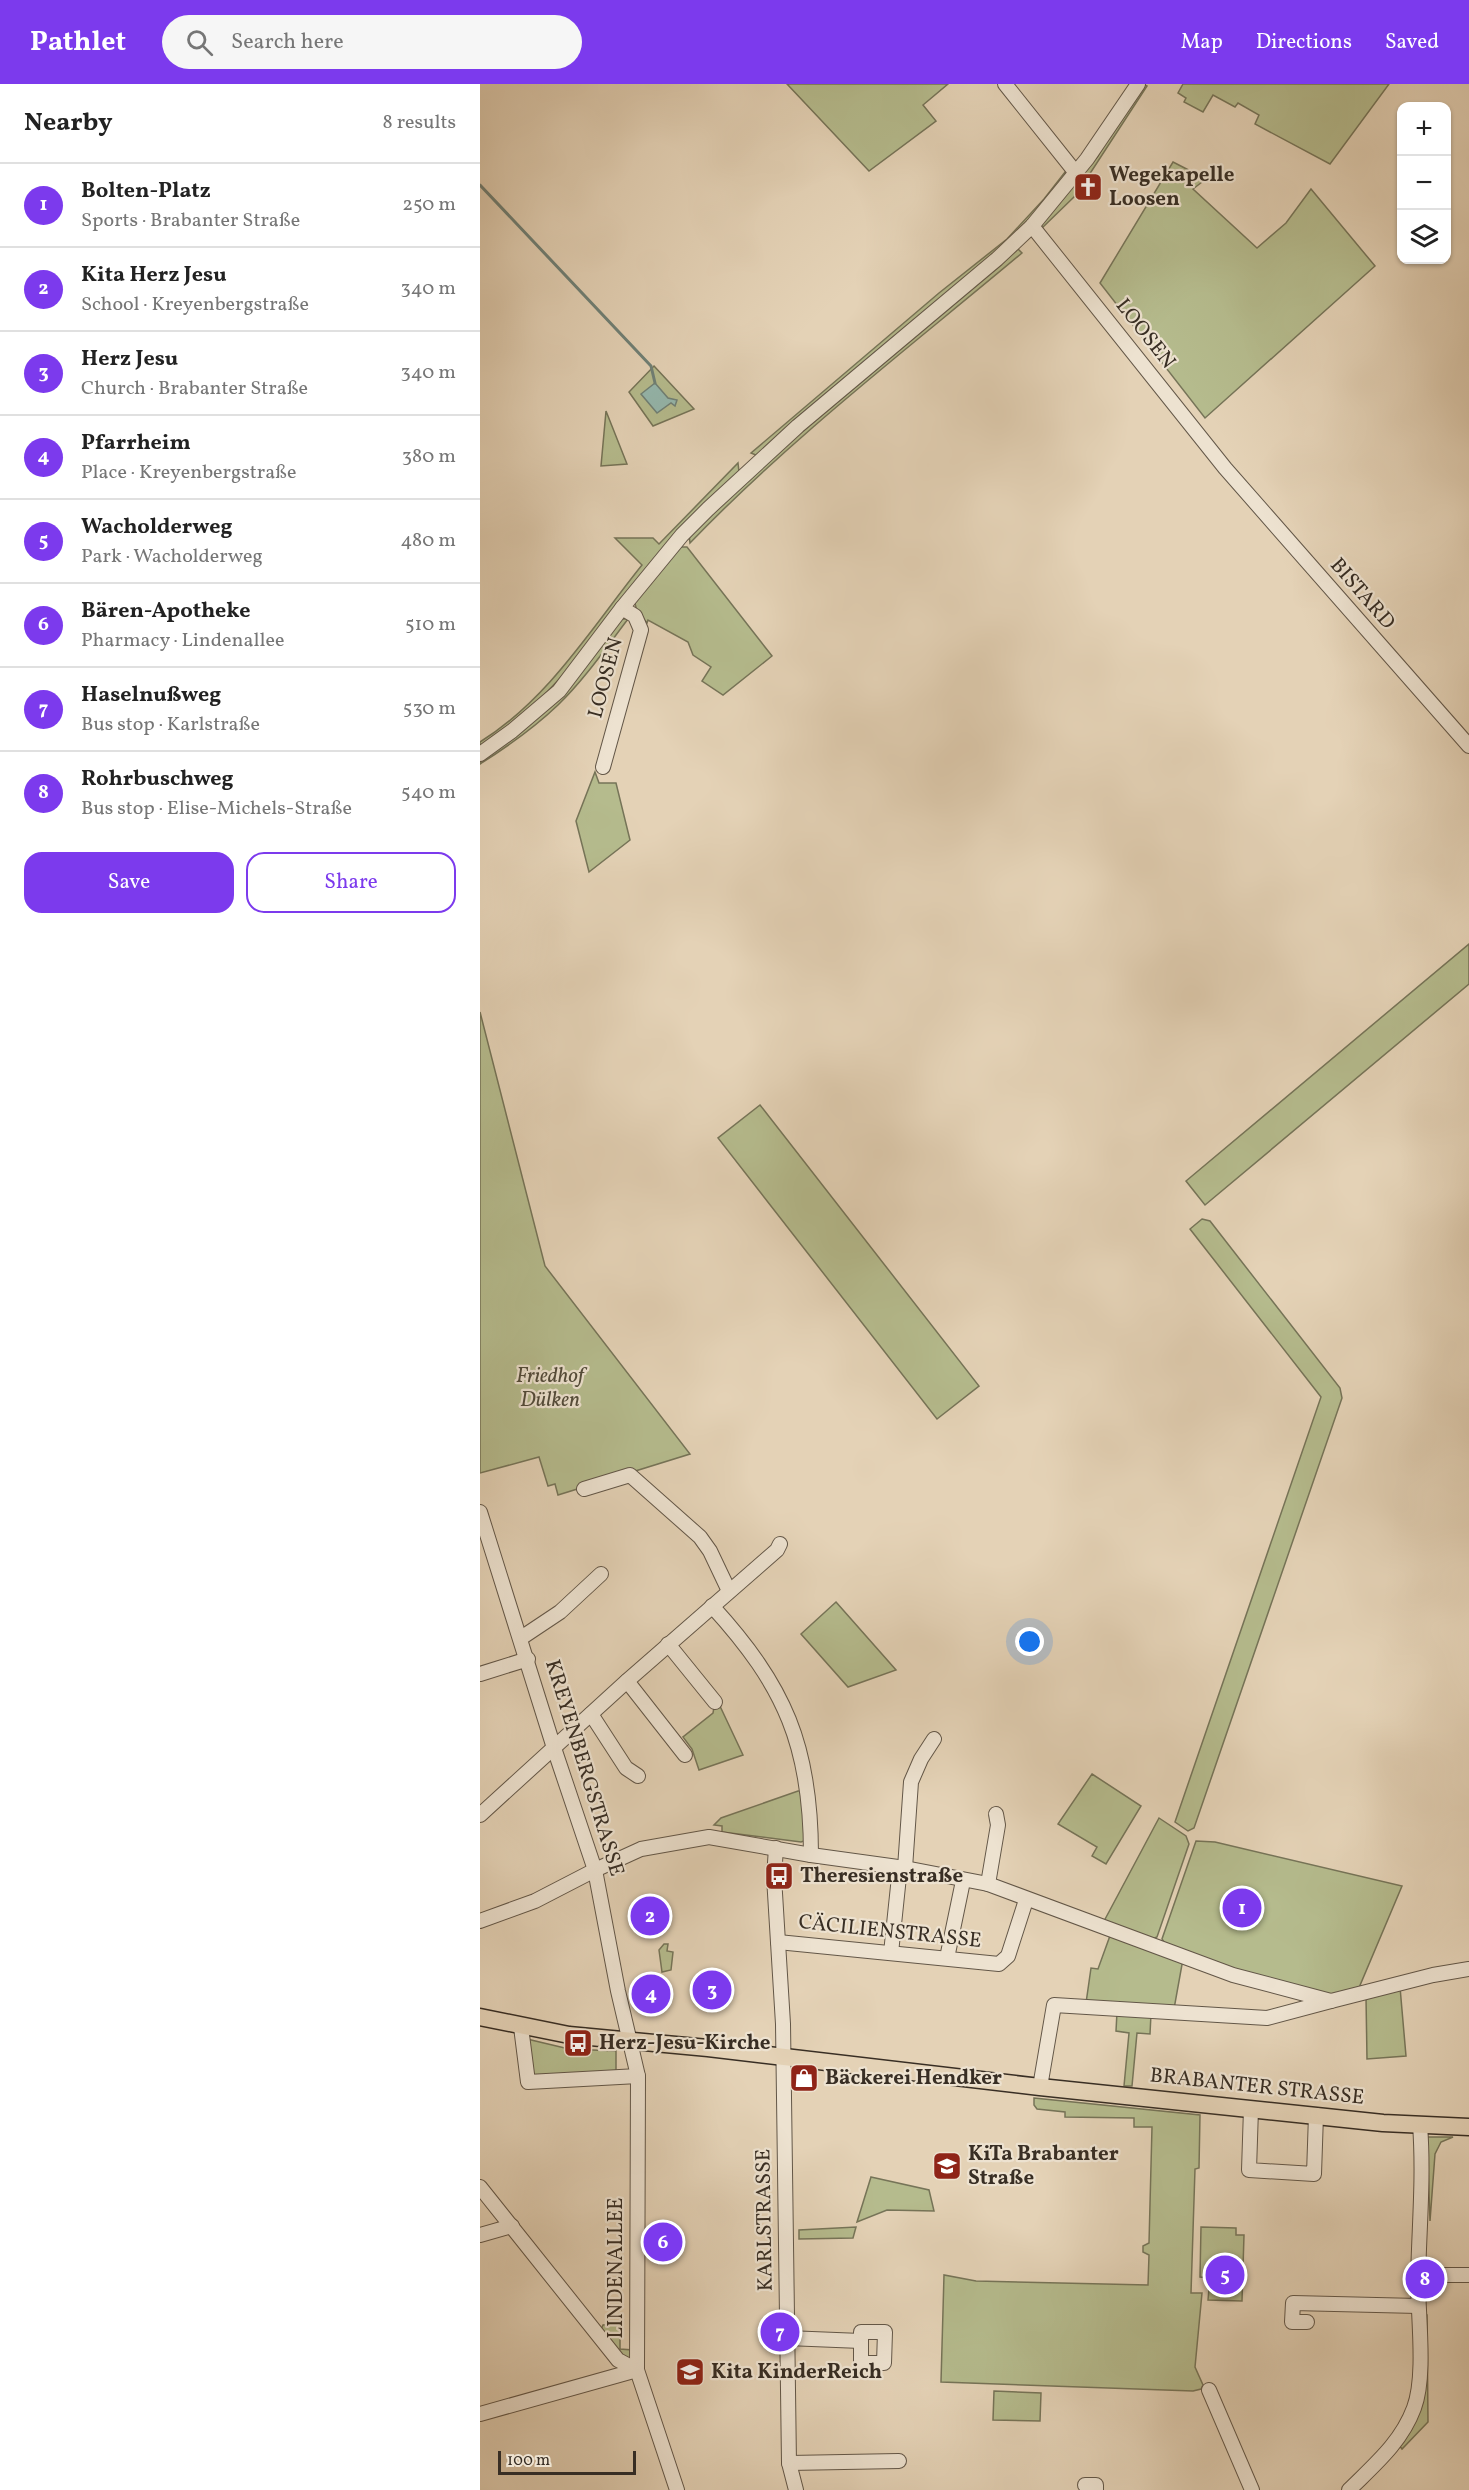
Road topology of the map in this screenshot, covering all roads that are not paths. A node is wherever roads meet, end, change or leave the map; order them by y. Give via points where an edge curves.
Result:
1 (1005, 84) edge
2 (1138, 84) edge
3 (1076, 173) junction
4 (1032, 226) junction
5 (1224, 468) joint
6 (622, 608) junction
7 (1469, 746) edge
8 (480, 754) edge
9 (603, 767) dead end
10 (584, 1489) dead end
11 (480, 1512) edge
12 (780, 1544) dead end
13 (494, 1557) junction
14 (480, 1562) edge
15 (601, 1574) dead end
16 (729, 1591) junction
17 (711, 1606) junction
18 (521, 1638) junction
19 (668, 1644) junction
20 (528, 1659) junction
21 (480, 1674) edge
22 (627, 1681) junction
23 (715, 1702) dead end
24 (591, 1714) junction
25 (934, 1739) dead end
26 (554, 1748) junction
27 (686, 1755) dead end
28 (638, 1776) dead end
29 (996, 1814) dead end
30 (480, 1815) edge
31 (776, 1848) junction
32 (812, 1855) junction
33 (902, 1868) junction
34 (595, 1870) junction
35 (963, 1881) junction
36 (988, 1884) junction
37 (1026, 1900) junction
38 (480, 1921) edge
39 (778, 1942) junction
40 (891, 1953) junction
41 (947, 1958) junction
42 (1469, 1969) edge
43 (1331, 2001) junction
44 (480, 2018) edge
45 (521, 2026) junction
46 (631, 2041) junction
47 (783, 2057) junction
48 (638, 2076) junction
49 (1040, 2087) junction
50 (1251, 2109) junction
51 (1316, 2115) junction
52 (1420, 2125) junction
53 (1469, 2127) edge
54 (480, 2187) edge
55 (512, 2226) junction
56 (480, 2235) edge
57 (1419, 2275) junction
58 (1469, 2275) edge
59 (1418, 2306) junction
60 (1307, 2322) dead end
61 (787, 2338) junction
62 (861, 2341) dead end
63 (637, 2370) junction
64 (1209, 2390) dead end
65 (480, 2414) edge
66 (899, 2461) dead end
67 (789, 2463) junction
68 (677, 2490) edge
69 (796, 2490) edge
70 (1252, 2490) edge
71 (1349, 2490) edge

1 - 3 street
2 - 3 street
3 - 4 street
4 - 5 street, LOOSEN
4 - 6 street via 751,468 688,529
5 - 7 street, BISTARD
6 - 8 street via 559,691
6 - 9 street, LOOSEN via 635,616 641,630
10 - 16 street via 630,1475 700,1537
11 - 13 street, KREYENBERGSTRASSE
12 - 16 street
13 - 14 street
13 - 18 street, KREYENBERGSTRASSE
15 - 18 street via 560,1612
16 - 17 street
17 - 19 street
17 - 32 street via 769,1678 793,1726 807,1784
18 - 20 street, KREYENBERGSTRASSE
19 - 22 street
19 - 23 street
20 - 21 street
20 - 26 street, KREYENBERGSTRASSE
22 - 24 street
22 - 27 street
24 - 26 street
24 - 28 street via 626,1768
25 - 33 street via 912,1782
26 - 30 street
26 - 34 street, KREYENBERGSTRASSE
29 - 36 street via 998,1826
31 - 32 street
31 - 34 street via 709,1837 641,1849
31 - 39 street
32 - 33 street
33 - 35 street
33 - 40 street
34 - 38 street via 535,1901
34 - 46 street, KREYENBERGSTRASSE
35 - 36 street
35 - 41 street
36 - 37 street
37 - 41 street, CÄCILIENSTRASSE via 1008,1956 999,1964
37 - 43 street via 1233,1975
39 - 40 street, CÄCILIENSTRASSE
39 - 47 street
40 - 41 street, CÄCILIENSTRASSE
42 - 43 street
43 - 49 street via 1267,2018 1054,2005
44 - 45 main road, BRABANTER STRASSE
45 - 46 main road, BRABANTER STRASSE
45 - 48 street via 528,2082
46 - 47 main road, BRABANTER STRASSE
46 - 48 street, LINDENALLEE
47 - 49 main road, BRABANTER STRASSE
47 - 61 street, KARLSTRASSE
48 - 63 street, LINDENALLEE
49 - 50 main road, BRABANTER STRASSE
50 - 51 main road, BRABANTER STRASSE
50 - 51 street via 1249,2170 1314,2174
51 - 52 main road, BRABANTER STRASSE
52 - 53 main road, BRABANTER STRASSE
52 - 57 street
54 - 55 street
55 - 56 street
55 - 63 street via 618,2360
57 - 58 street
57 - 59 street
59 - 60 street via 1293,2303 1292,2322
59 - 71 street via 1419,2377 1415,2406 1394,2444
61 - 62 street
61 - 67 street, KARLSTRASSE
63 - 65 street
63 - 68 street, LINDENALLEE
64 - 70 street
66 - 67 street
67 - 69 street, KARLSTRASSE

